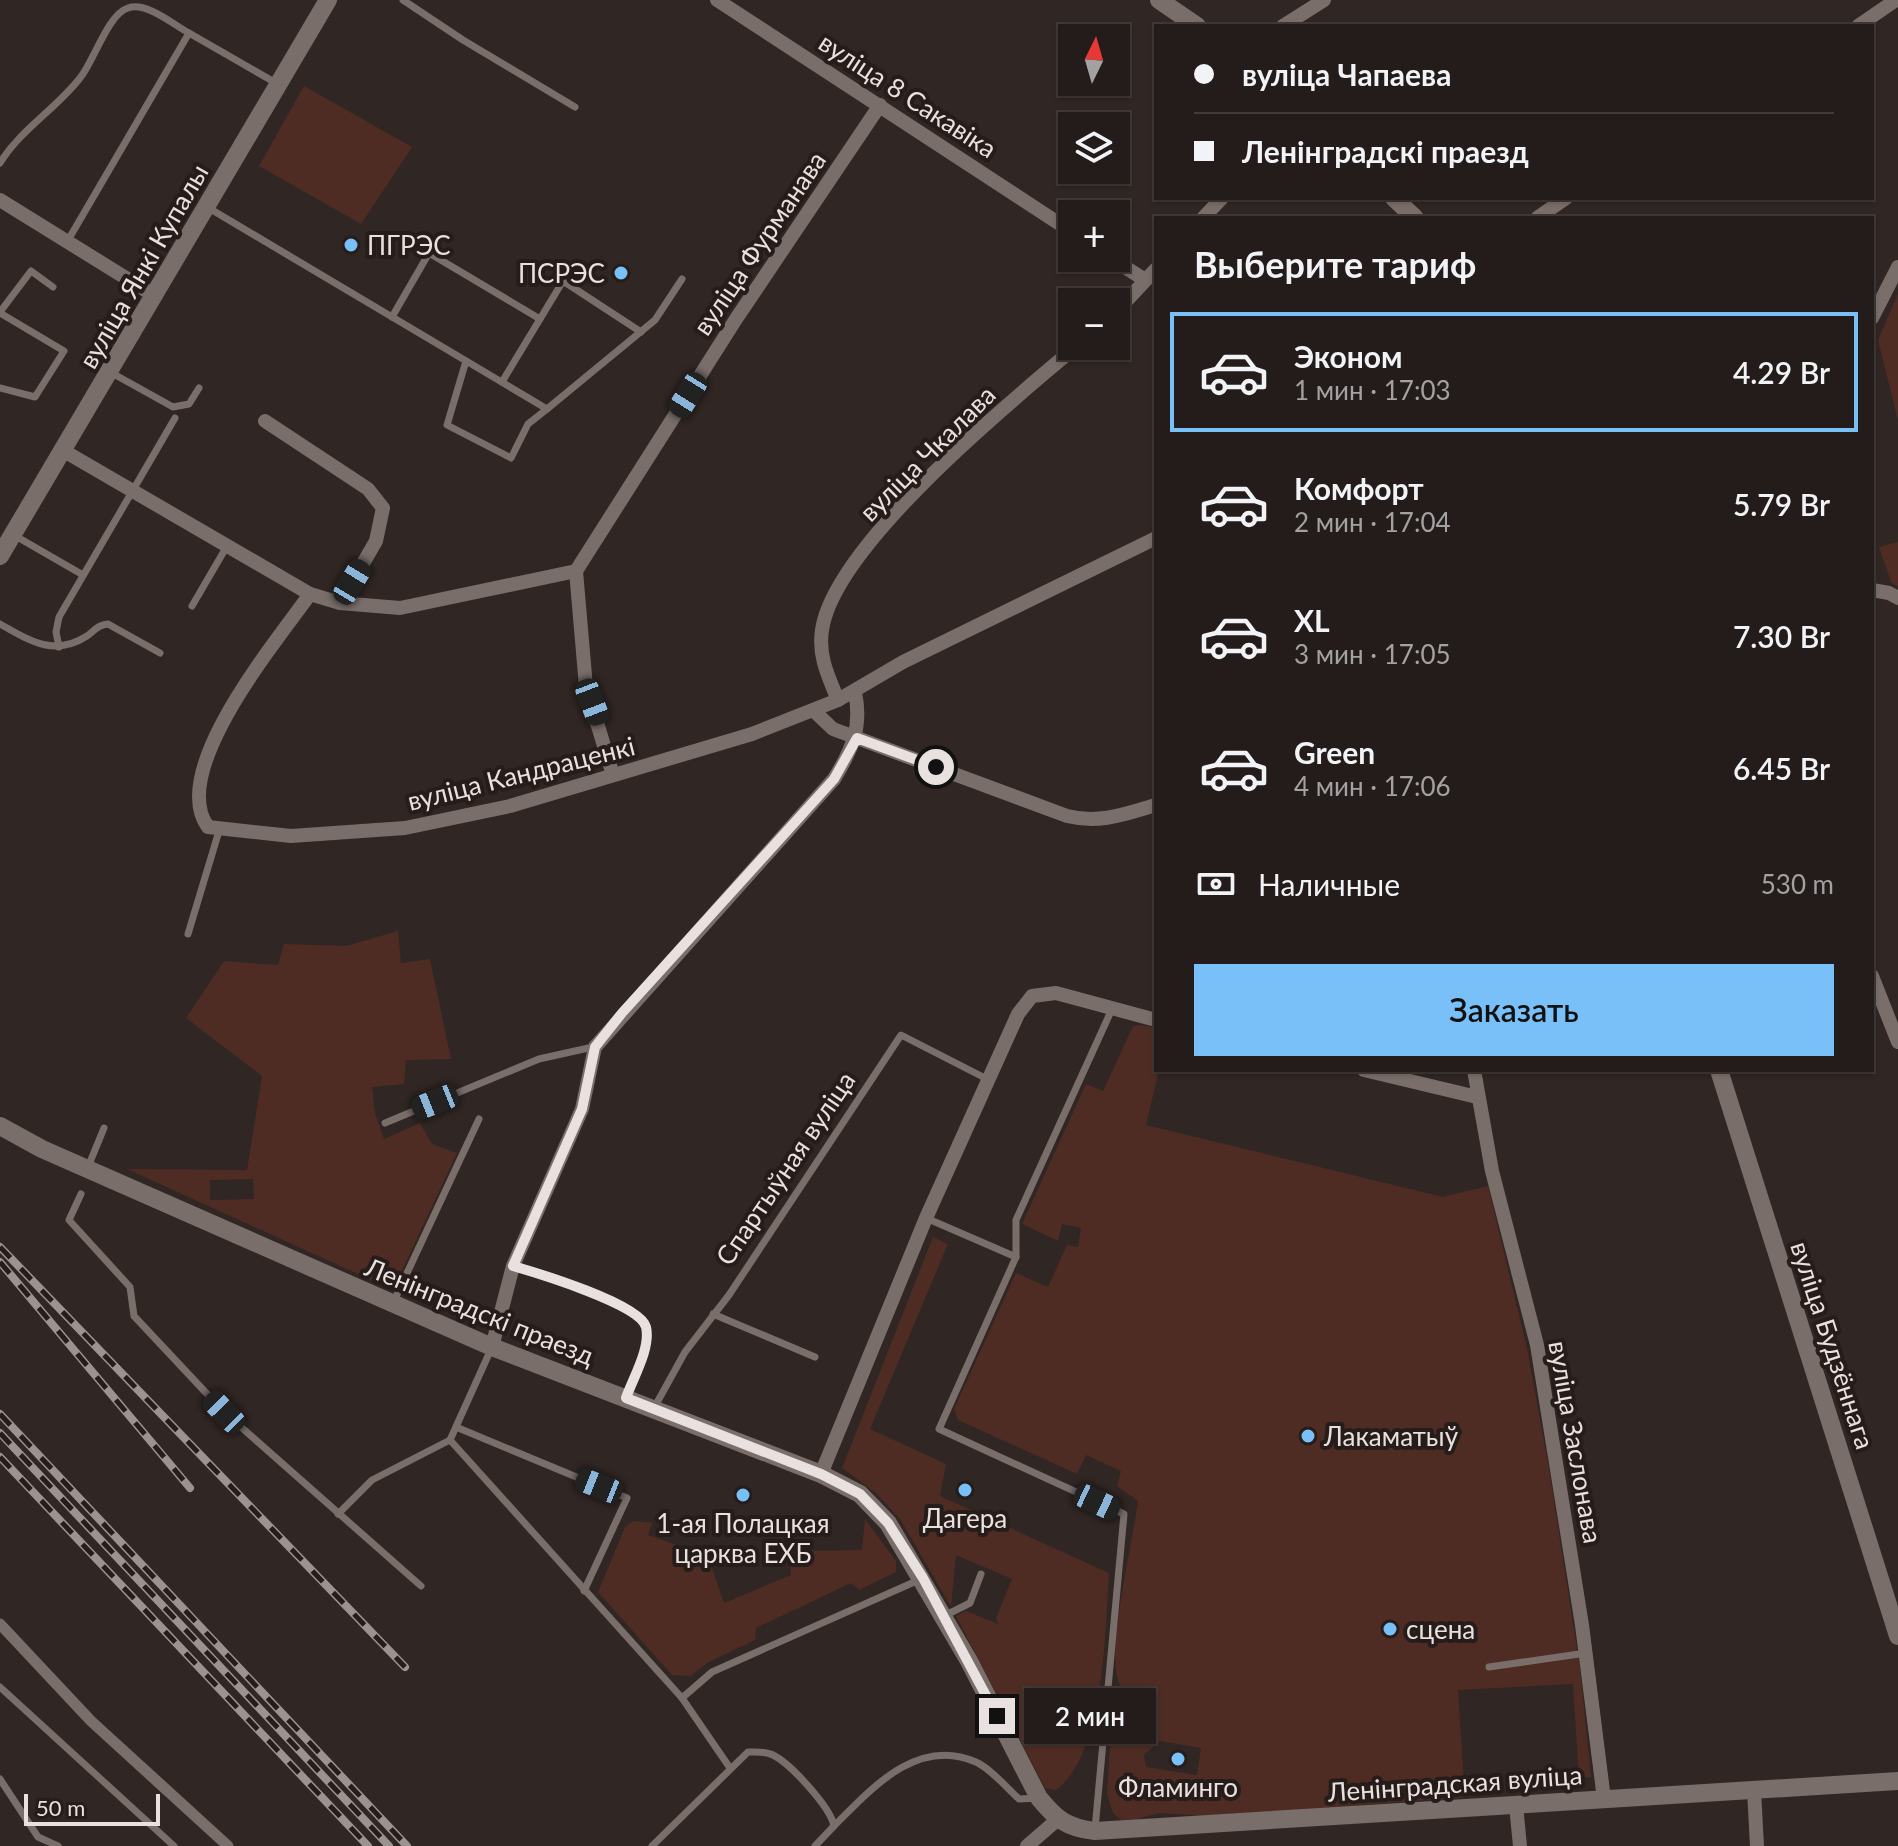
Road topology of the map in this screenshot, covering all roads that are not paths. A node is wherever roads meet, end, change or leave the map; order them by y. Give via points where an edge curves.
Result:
1 (328, 0) edge
2 (403, 0) edge
3 (717, 0) edge
4 (1159, 0) edge
5 (1324, 0) edge
6 (1896, 0) edge
7 (1194, 24) edge
8 (1286, 24) edge
9 (1861, 24) edge
10 (189, 33) junction
11 (278, 85) junction
12 (880, 105) junction
13 (575, 107) dead end
14 (0, 163) edge
15 (0, 200) edge
16 (1220, 200) edge
17 (1396, 200) edge
18 (1563, 200) edge
19 (207, 207) junction
20 (1205, 216) edge
21 (1413, 216) edge
22 (1540, 216) edge
23 (1058, 223) edge
24 (67, 242) junction
25 (1898, 267) edge
26 (1130, 270) edge
27 (1154, 271) edge
28 (682, 279) dead end
29 (1145, 280) junction
30 (53, 287) dead end
31 (155, 296) junction
32 (1130, 297) edge
33 (0, 313) edge
34 (1874, 314) edge
35 (392, 317) junction
36 (540, 319) junction
37 (641, 332) junction
38 (1061, 360) edge
39 (466, 361) junction
40 (110, 372) junction
41 (502, 382) junction
42 (0, 388) edge
43 (199, 388) dead end
44 (547, 409) junction
45 (175, 418) dead end
46 (265, 421) dead end
47 (64, 451) junction
48 (132, 491) junction
49 (12, 534) junction
50 (1154, 539) edge
51 (227, 546) junction
52 (0, 556) edge
53 (576, 571) junction
54 (83, 575) junction
55 (1874, 591) edge
56 (310, 594) junction
57 (1894, 596) edge
58 (340, 603) junction
59 (192, 606) dead end
60 (0, 624) edge
61 (59, 647) junction
62 (160, 653) dead end
63 (855, 692) junction
64 (838, 700) junction
65 (814, 711) junction
66 (857, 738) junction
67 (613, 775) junction
68 (1154, 806) edge
69 (219, 831) junction
70 (188, 934) dead end
71 (1874, 981) edge
72 (1113, 1008) junction
73 (1154, 1019) edge
74 (1898, 1042) edge
75 (595, 1047) junction
76 (1372, 1072) edge
77 (1474, 1072) edge
78 (1720, 1072) edge
79 (989, 1080) junction
80 (1477, 1097) junction
81 (479, 1119) dead end
82 (385, 1123) dead end
83 (0, 1126) edge
84 (104, 1128) dead end
85 (87, 1169) junction
86 (81, 1194) dead end
87 (926, 1218) junction
88 (1016, 1257) junction
89 (513, 1266) junction
90 (392, 1305) junction
91 (713, 1314) junction
92 (492, 1347) junction
93 (815, 1357) dead end
94 (626, 1398) junction
95 (654, 1408) junction
96 (456, 1427) junction
97 (450, 1440) junction
98 (821, 1474) junction
99 (338, 1514) junction
100 (981, 1574) dead end
101 (923, 1578) junction
102 (421, 1586) dead end
103 (584, 1591) junction
104 (944, 1616) junction
105 (0, 1624) edge
106 (1898, 1636) edge
107 (1586, 1653) junction
108 (1489, 1667) dead end
109 (0, 1687) edge
110 (682, 1698) junction
111 (730, 1768) junction
112 (0, 1779) edge
113 (1898, 1781) edge
114 (1754, 1790) junction
115 (1039, 1798) junction
116 (1604, 1799) junction
117 (1516, 1805) junction
118 (1057, 1820) junction
119 (833, 1827) junction
120 (1095, 1831) junction
121 (38, 1837) junction
122 (32, 1846) edge
123 (58, 1846) edge
124 (174, 1846) edge
125 (228, 1846) edge
126 (652, 1846) edge
127 (815, 1846) edge
128 (1027, 1846) edge
129 (1520, 1846) edge
130 (1757, 1846) edge

1 - 11 street, вуліца Янкі Купалы
2 - 13 lane
3 - 12 street, вуліца 8 Сакавіка
4 - 7 street
5 - 8 street
6 - 9 street
10 - 11 lane
10 - 14 lane via 142,7 118,14 81,78
10 - 24 lane
11 - 19 street, вуліца Янкі Купалы
12 - 23 street, вуліца 8 Сакавіка
12 - 53 street, вуліца Фурманава
15 - 24 street
16 - 20 street
17 - 21 street
18 - 22 street
19 - 31 street, вуліца Янкі Купалы
19 - 35 lane
24 - 31 street
25 - 34 street
26 - 29 street
27 - 29 street
28 - 37 lane
29 - 32 street
30 - 33 lane via 31,271
31 - 40 street, вуліца Янкі Купалы
33 - 42 lane via 64,351 35,397
35 - 36 lane via 429,253
35 - 39 lane
36 - 37 lane via 563,281
36 - 41 lane
37 - 44 lane
38 - 64 street, вуліца Чкалава via 887,520 848,575 829,607 820,645
39 - 41 lane
39 - 44 lane via 447,425 511,458 528,424
40 - 43 lane via 173,407 189,404
40 - 47 street, вуліца Янкі Купалы
41 - 44 lane
45 - 48 lane
46 - 58 street via 368,489 383,508 376,541
47 - 48 street
47 - 49 street, вуліца Янкі Купалы
48 - 51 street
48 - 54 lane
49 - 52 street, вуліца Янкі Купалы
49 - 54 lane
50 - 63 street, вуліца Кандраценкі via 903,662
51 - 56 street
51 - 59 lane
53 - 58 street via 400,608
53 - 67 street via 586,687
54 - 61 lane via 59,617
55 - 57 street
56 - 58 street
56 - 69 street via 254,672 202,770 200,816
60 - 61 lane via 41,647
61 - 62 lane via 108,624
63 - 64 street, вуліца Кандраценкі
63 - 66 street
64 - 65 street, вуліца Кандраценкі
65 - 66 street via 833,729
65 - 67 street, вуліца Кандраценкі
66 - 68 street via 1084,820 1111,819
66 - 75 street via 834,779
67 - 69 street, вуліца Кандраценкі via 510,806 405,828 291,836
69 - 70 lane
71 - 74 street
72 - 73 street
72 - 79 street via 1056,993 1032,996 1018,1014
72 - 88 lane via 1016,1220
75 - 82 lane via 539,1059
75 - 89 street via 582,1109
76 - 80 street
77 - 80 street, вуліца Заслонава
78 - 106 street, вуліца Будзённага
79 - 87 street
79 - 91 lane, Спартыўная вуліца via 901,1035
80 - 107 street, вуліца Заслонава via 1537,1345
81 - 90 lane
83 - 85 street, Ленінградскі праезд
84 - 85 lane
85 - 90 street, Ленінградскі праезд
86 - 99 lane via 69,1220 130,1287 134,1316 224,1412
87 - 88 lane
87 - 98 street
88 - 120 lane via 939,1429 1124,1514
89 - 92 street
89 - 94 lane via 639,1315 647,1341
90 - 92 street, Ленінградскі праезд
91 - 93 lane
91 - 95 lane, Спартыўная вуліца
92 - 94 street, Ленінградскі праезд
92 - 96 lane
94 - 95 street, Ленінградскі праезд
95 - 98 street, Ленінградскі праезд
96 - 97 lane
96 - 103 lane via 627,1498
97 - 99 lane via 372,1480
97 - 103 lane
98 - 101 street, Ленінградскі праезд via 860,1494 888,1523
99 - 102 lane
100 - 104 lane via 970,1603
101 - 104 street, Ленінградскі праезд
101 - 110 lane via 712,1672
103 - 110 lane
104 - 115 street, Ленінградскі праезд
105 - 125 street via 91,1721
107 - 108 lane
107 - 116 street, вуліца Заслонава
109 - 124 lane
110 - 111 lane
111 - 119 lane via 748,1752 776,1757 832,1812
111 - 126 lane
112 - 121 lane
113 - 114 street, Ленінградская вуліца
114 - 116 street, Ленінградская вуліца
114 - 130 street
115 - 118 street, Ленінградскі праезд
115 - 119 lane via 1019,1799 978,1763 946,1753 890,1773
116 - 117 street, Ленінградская вуліца
117 - 120 street, Ленінградская вуліца
117 - 129 street
118 - 120 street, Ленінградская вуліца
118 - 128 street
119 - 127 lane
121 - 122 lane
121 - 123 lane

